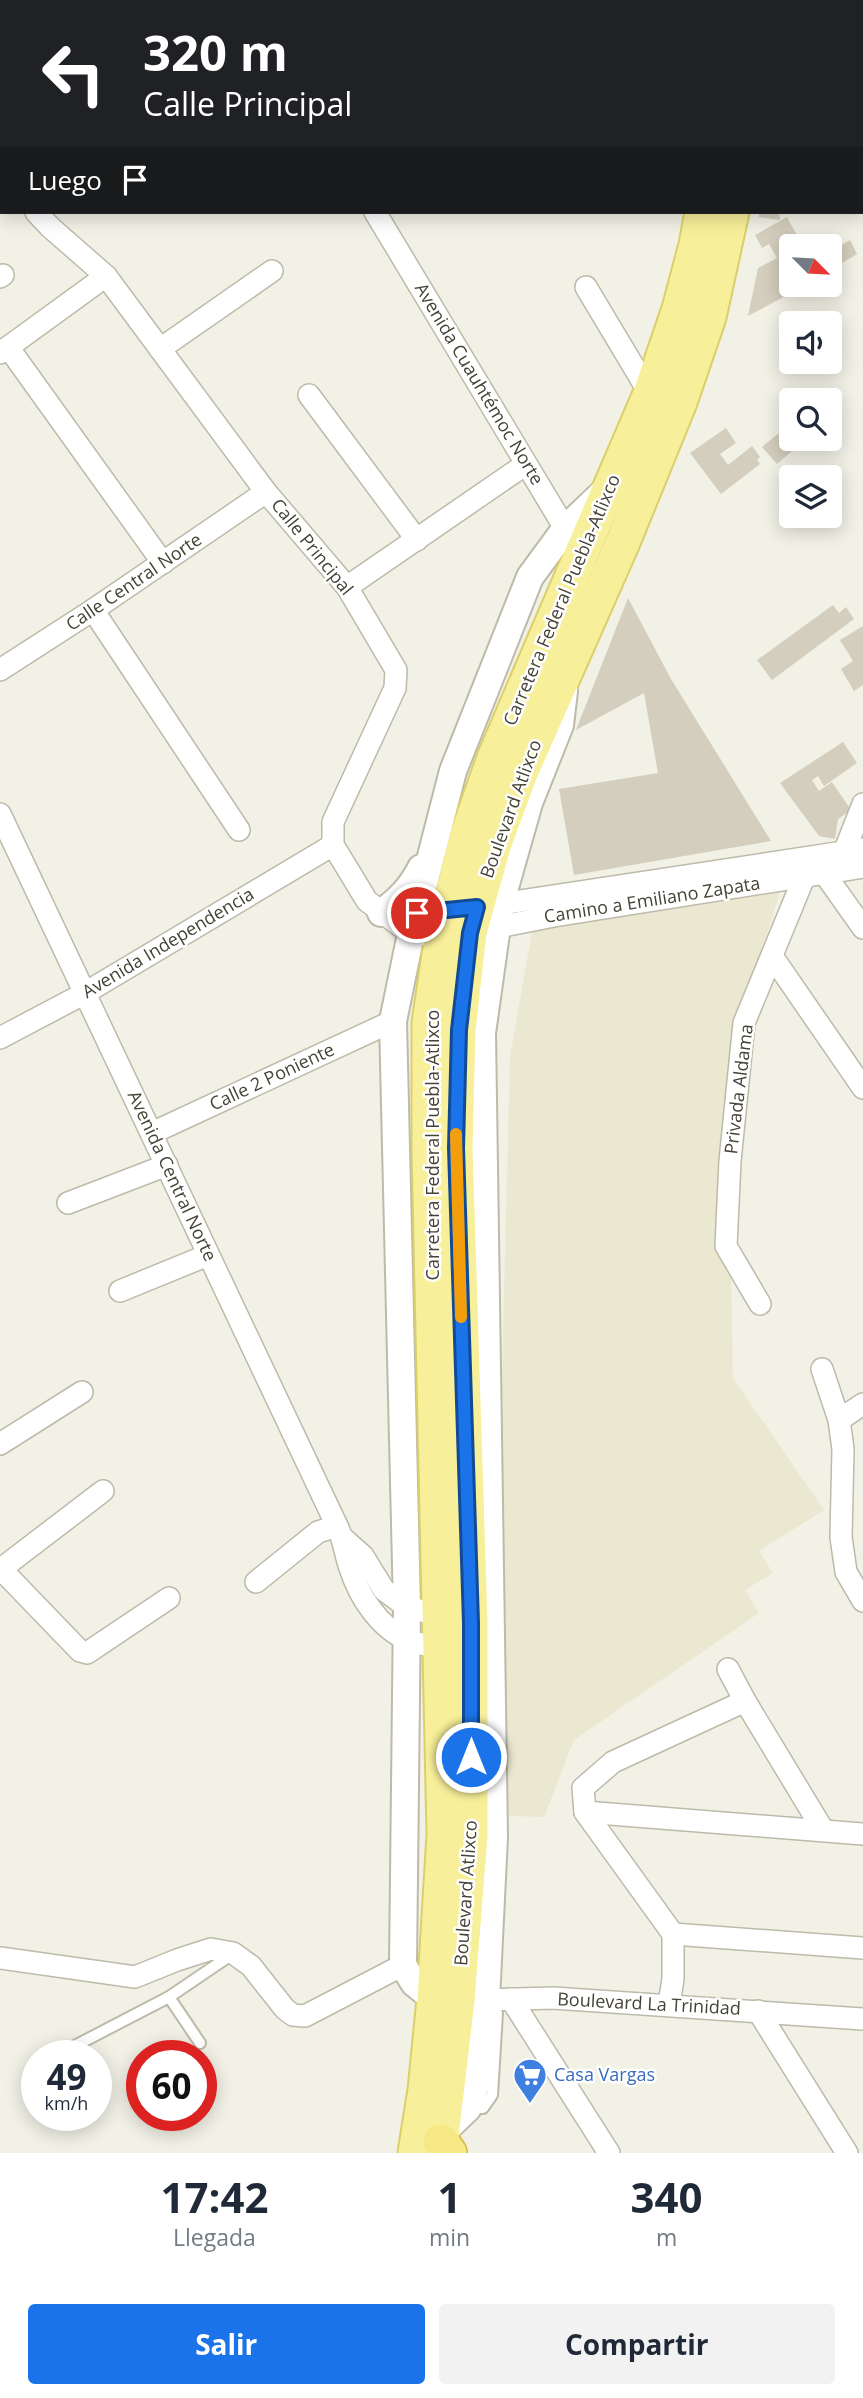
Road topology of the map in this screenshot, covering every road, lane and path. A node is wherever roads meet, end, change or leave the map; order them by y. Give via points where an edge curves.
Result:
1 (38, 214) edge
2 (376, 214) edge
3 (702, 214) edge
4 (732, 214) edge
5 (272, 271) dead end
6 (106, 276) junction
7 (586, 286) dead end
8 (160, 349) junction
9 (4, 350) edge
10 (650, 394) junction
11 (309, 395) dead end
12 (526, 464) junction
13 (612, 484) junction
14 (266, 492) junction
15 (566, 528) junction
16 (417, 540) junction
17 (581, 557) junction
18 (163, 563) junction
19 (347, 587) junction
20 (93, 610) junction
21 (0, 670) edge
22 (863, 804) edge
23 (0, 814) edge
24 (239, 830) dead end
25 (435, 842) junction
26 (333, 845) junction
27 (835, 864) edge
28 (863, 867) edge
29 (443, 920) junction
30 (863, 928) edge
31 (772, 956) junction
32 (85, 993) junction
33 (393, 1021) junction
34 (0, 1038) edge
35 (863, 1088) edge
36 (152, 1133) junction
37 (167, 1165) junction
38 (68, 1203) dead end
39 (208, 1255) junction
40 (120, 1291) dead end
41 (760, 1304) dead end
42 (822, 1369) dead end
43 (82, 1392) dead end
44 (863, 1404) edge
45 (839, 1420) junction
46 (0, 1444) edge
47 (103, 1491) dead end
48 (341, 1532) junction
49 (0, 1568) edge
50 (256, 1582) dead end
51 (169, 1598) dead end
52 (863, 1601) edge
53 (407, 1607) junction
54 (467, 1637) junction
55 (407, 1640) junction
56 (728, 1669) dead end
57 (745, 1701) junction
58 (585, 1812) junction
59 (823, 1830) junction
60 (863, 1834) edge
61 (673, 1934) junction
62 (863, 1948) edge
63 (233, 1953) junction
64 (0, 1958) edge
65 (403, 1965) junction
66 (169, 1997) junction
67 (477, 1999) junction
68 (669, 2004) junction
69 (758, 2011) junction
70 (863, 2019) edge
71 (86, 2040) edge
72 (198, 2040) edge
73 (438, 2147) edge
74 (609, 2153) edge
75 (847, 2153) edge

1 - 6 street, Calle Principal
2 - 12 street, Avenida Cuauhtémoc Norte
3 - 10 main road, Carretera Federal Puebla-Atlixco via 679,310
4 - 29 main road, Boulevard Atlixco via 709,317 623,542 495,843
5 - 8 street
6 - 8 street, Calle Principal
6 - 9 street
7 - 10 street
8 - 14 street, Calle Principal
9 - 18 street
10 - 13 main road, Carretera Federal Puebla-Atlixco
11 - 16 street
12 - 15 street, Avenida Cuauhtémoc Norte
12 - 16 street
13 - 15 street
13 - 17 main road, Carretera Federal Puebla-Atlixco
14 - 18 street, Calle Central Norte
14 - 19 street, Calle Principal
15 - 17 street, Avenida Cuauhtémoc Norte
15 - 25 street via 530,576 453,771
16 - 19 street
17 - 29 main road, Carretera Federal Puebla-Atlixco via 494,758
18 - 20 street, Calle Central Norte
19 - 26 street, Calle Principal via 396,670 395,688 333,822
20 - 21 street, Calle Central Norte
20 - 24 street
22 - 27 street, Privada Aldama
23 - 32 street, Avenida Central Norte
25 - 29 street
25 - 29 street via 400,900
26 - 29 street via 366,901
26 - 32 street, Avenida Independencia
27 - 28 street, Camino a Emiliano Zapata
27 - 29 street, Camino a Emiliano Zapata
27 - 29 street, Camino a Emiliano Zapata via 554,916
27 - 30 street
27 - 31 street, Privada Aldama
29 - 33 street
29 - 54 main road, Carretera Federal Puebla-Atlixco via 429,1023 430,1163
29 - 54 street via 482,1033
31 - 35 street
31 - 41 street, Privada Aldama via 744,1023 726,1246
32 - 34 street, Avenida Independencia
32 - 36 street, Avenida Central Norte
33 - 36 street, Calle 2 Poniente
33 - 53 street
36 - 37 street, Avenida Central Norte
37 - 38 street
37 - 39 street, Avenida Central Norte
39 - 40 street
39 - 48 street, Avenida Central Norte
42 - 45 street
43 - 46 street
44 - 45 street
45 - 52 street via 842,1549 846,1573
47 - 49 street
48 - 50 street via 318,1532
48 - 53 street, Avenida Central Norte via 384,1590
48 - 55 street, Avenida Central Norte via 366,1603 386,1626
49 - 51 street via 87,1653
53 - 54 street, Avenida Central Norte
53 - 55 street
54 - 55 street, Avenida Central Norte
54 - 67 street via 494,1837
54 - 67 main road, Carretera Federal Puebla-Atlixco via 444,1833
55 - 65 street
56 - 57 street
57 - 58 street via 612,1762 583,1788
57 - 59 street
58 - 59 street
58 - 61 street
59 - 60 street
61 - 62 street
61 - 68 street
63 - 64 street via 211,1950 135,1978
63 - 65 street via 251,1966 285,2009 305,2016
63 - 66 lane
65 - 67 street via 414,1983
66 - 71 lane
66 - 72 lane
67 - 68 street, Boulevard La Trinidad
67 - 73 street via 478,2073 468,2108
67 - 73 main road via 425,2090
67 - 74 street
68 - 69 street, Boulevard La Trinidad
69 - 70 street, Boulevard La Trinidad
69 - 75 street

